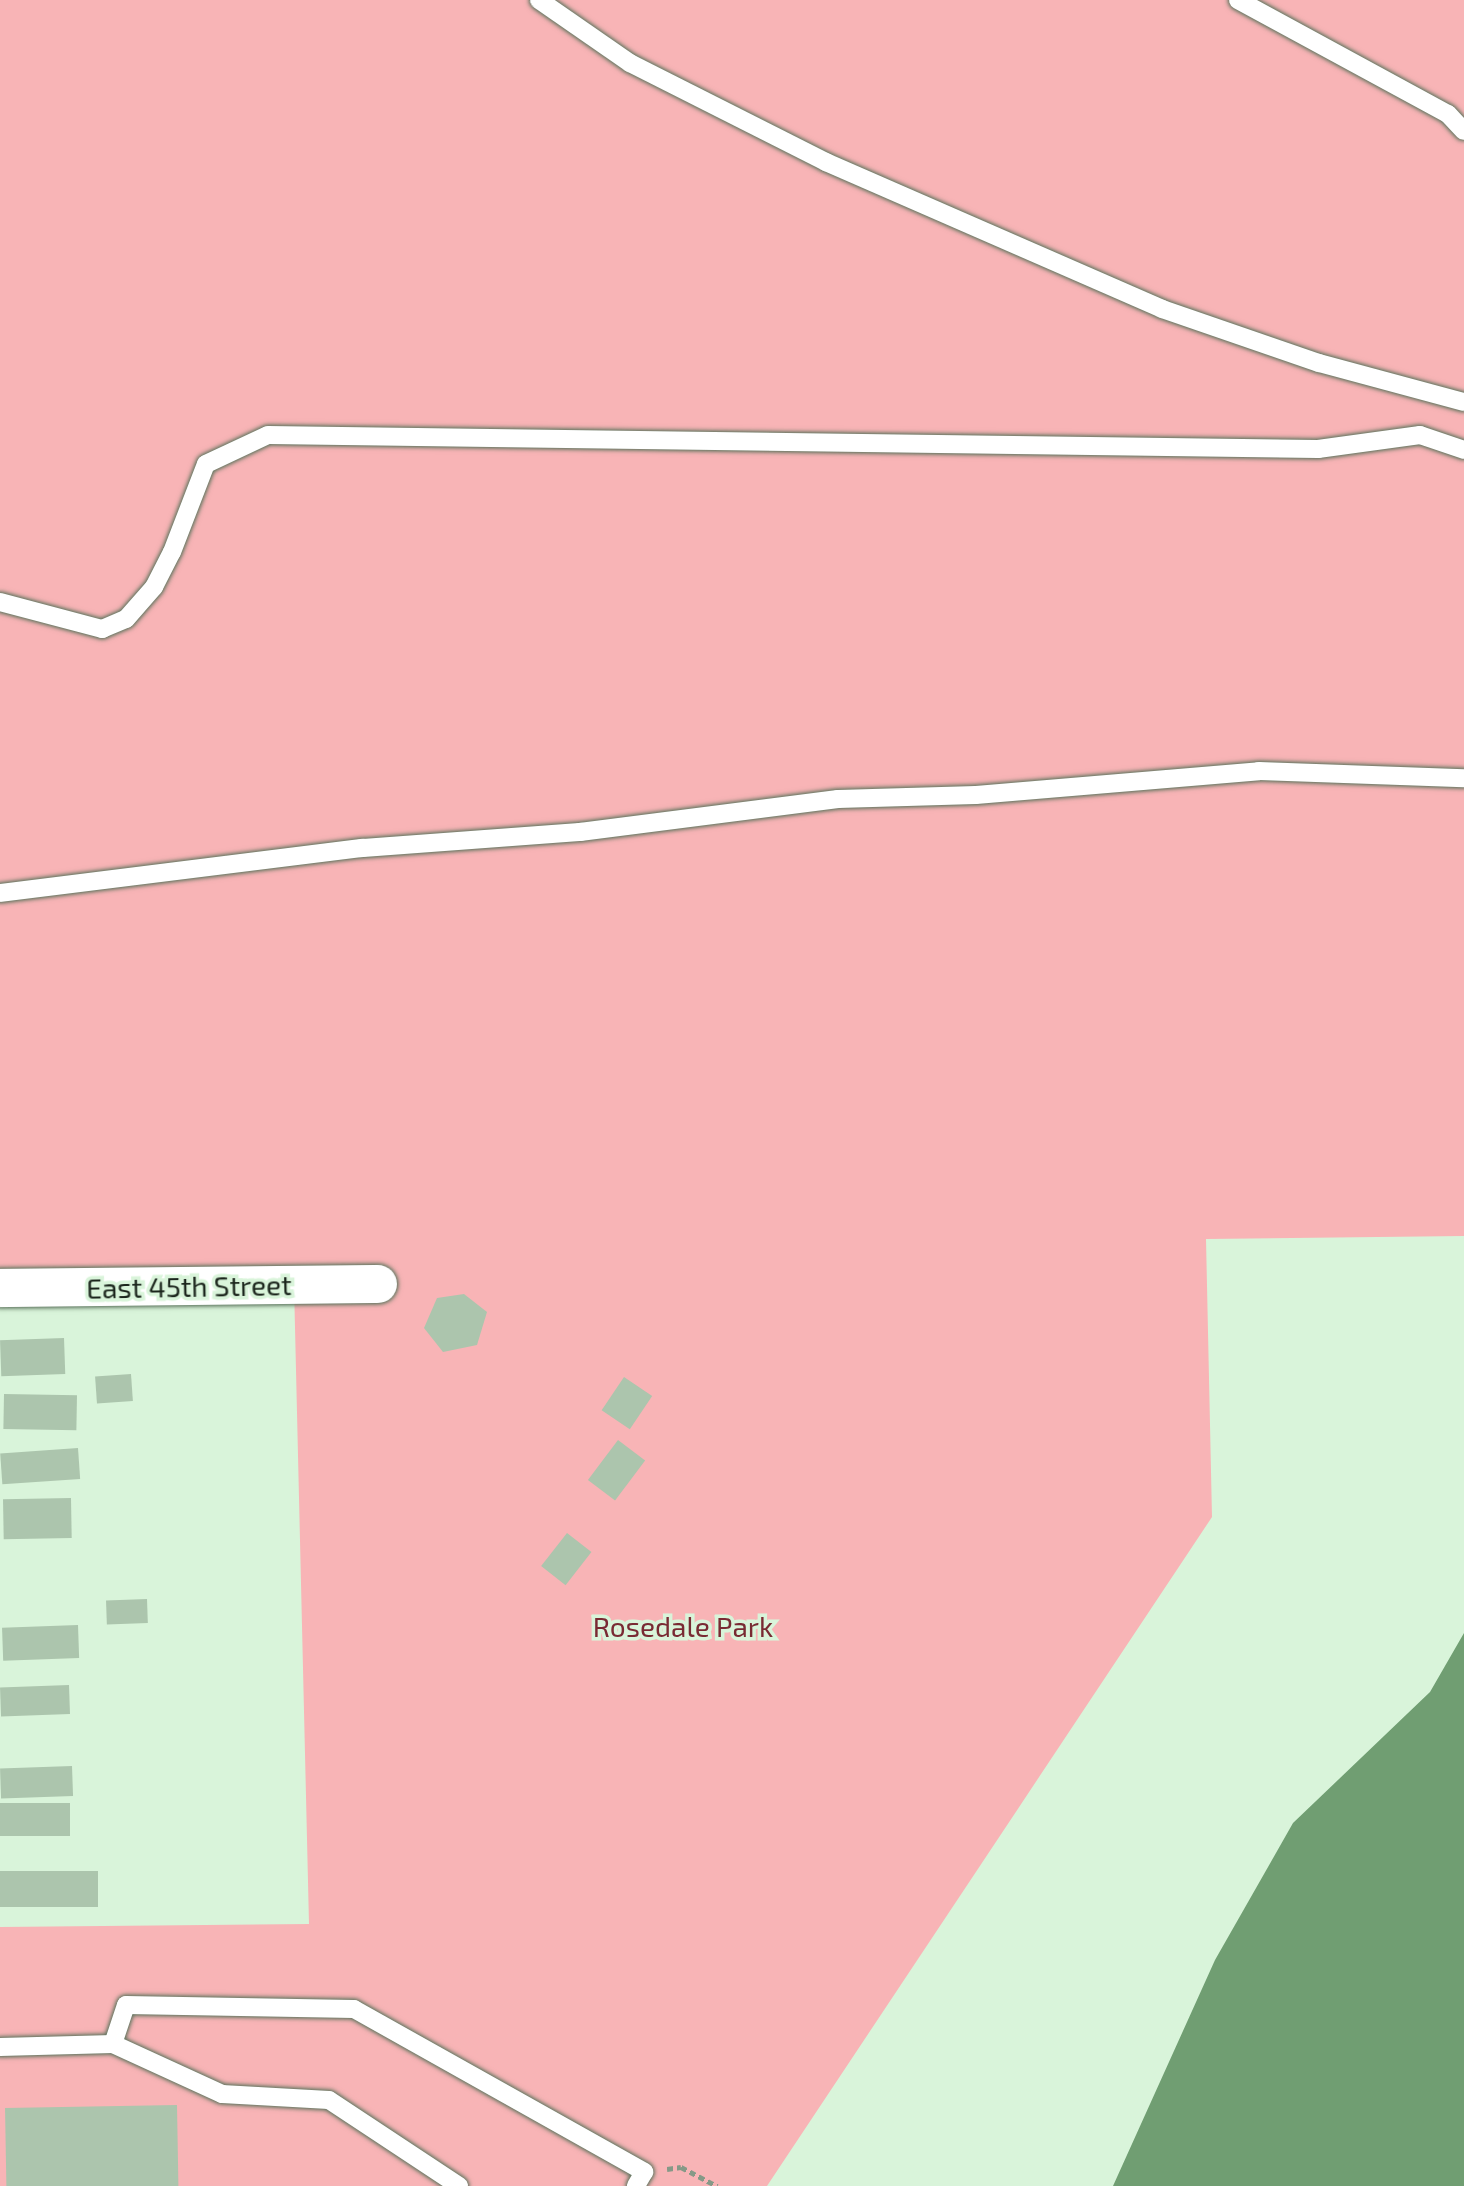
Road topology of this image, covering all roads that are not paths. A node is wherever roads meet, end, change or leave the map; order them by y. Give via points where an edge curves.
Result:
1 (539, 0) edge
2 (1238, 0) edge
3 (1464, 131) edge
4 (1464, 402) edge
5 (1464, 450) edge
6 (0, 602) edge
7 (1464, 778) edge
8 (0, 893) edge
9 (378, 1284) dead end
10 (0, 1288) edge
11 (113, 2044) junction
12 (0, 2047) edge
13 (640, 2179) edge
14 (459, 2186) edge

1 - 4 lane via 630,63 826,162 1162,309 1319,363
2 - 3 lane via 1448,114
5 - 6 lane via 1420,435 1318,449 268,435 206,464 154,587 126,619 102,629
7 - 8 lane via 1259,771 976,795 838,799 580,832 362,848
9 - 10 street, East 45th Street
11 - 12 lane
11 - 13 lane via 126,2005 354,2009
11 - 14 lane via 222,2094 329,2100

